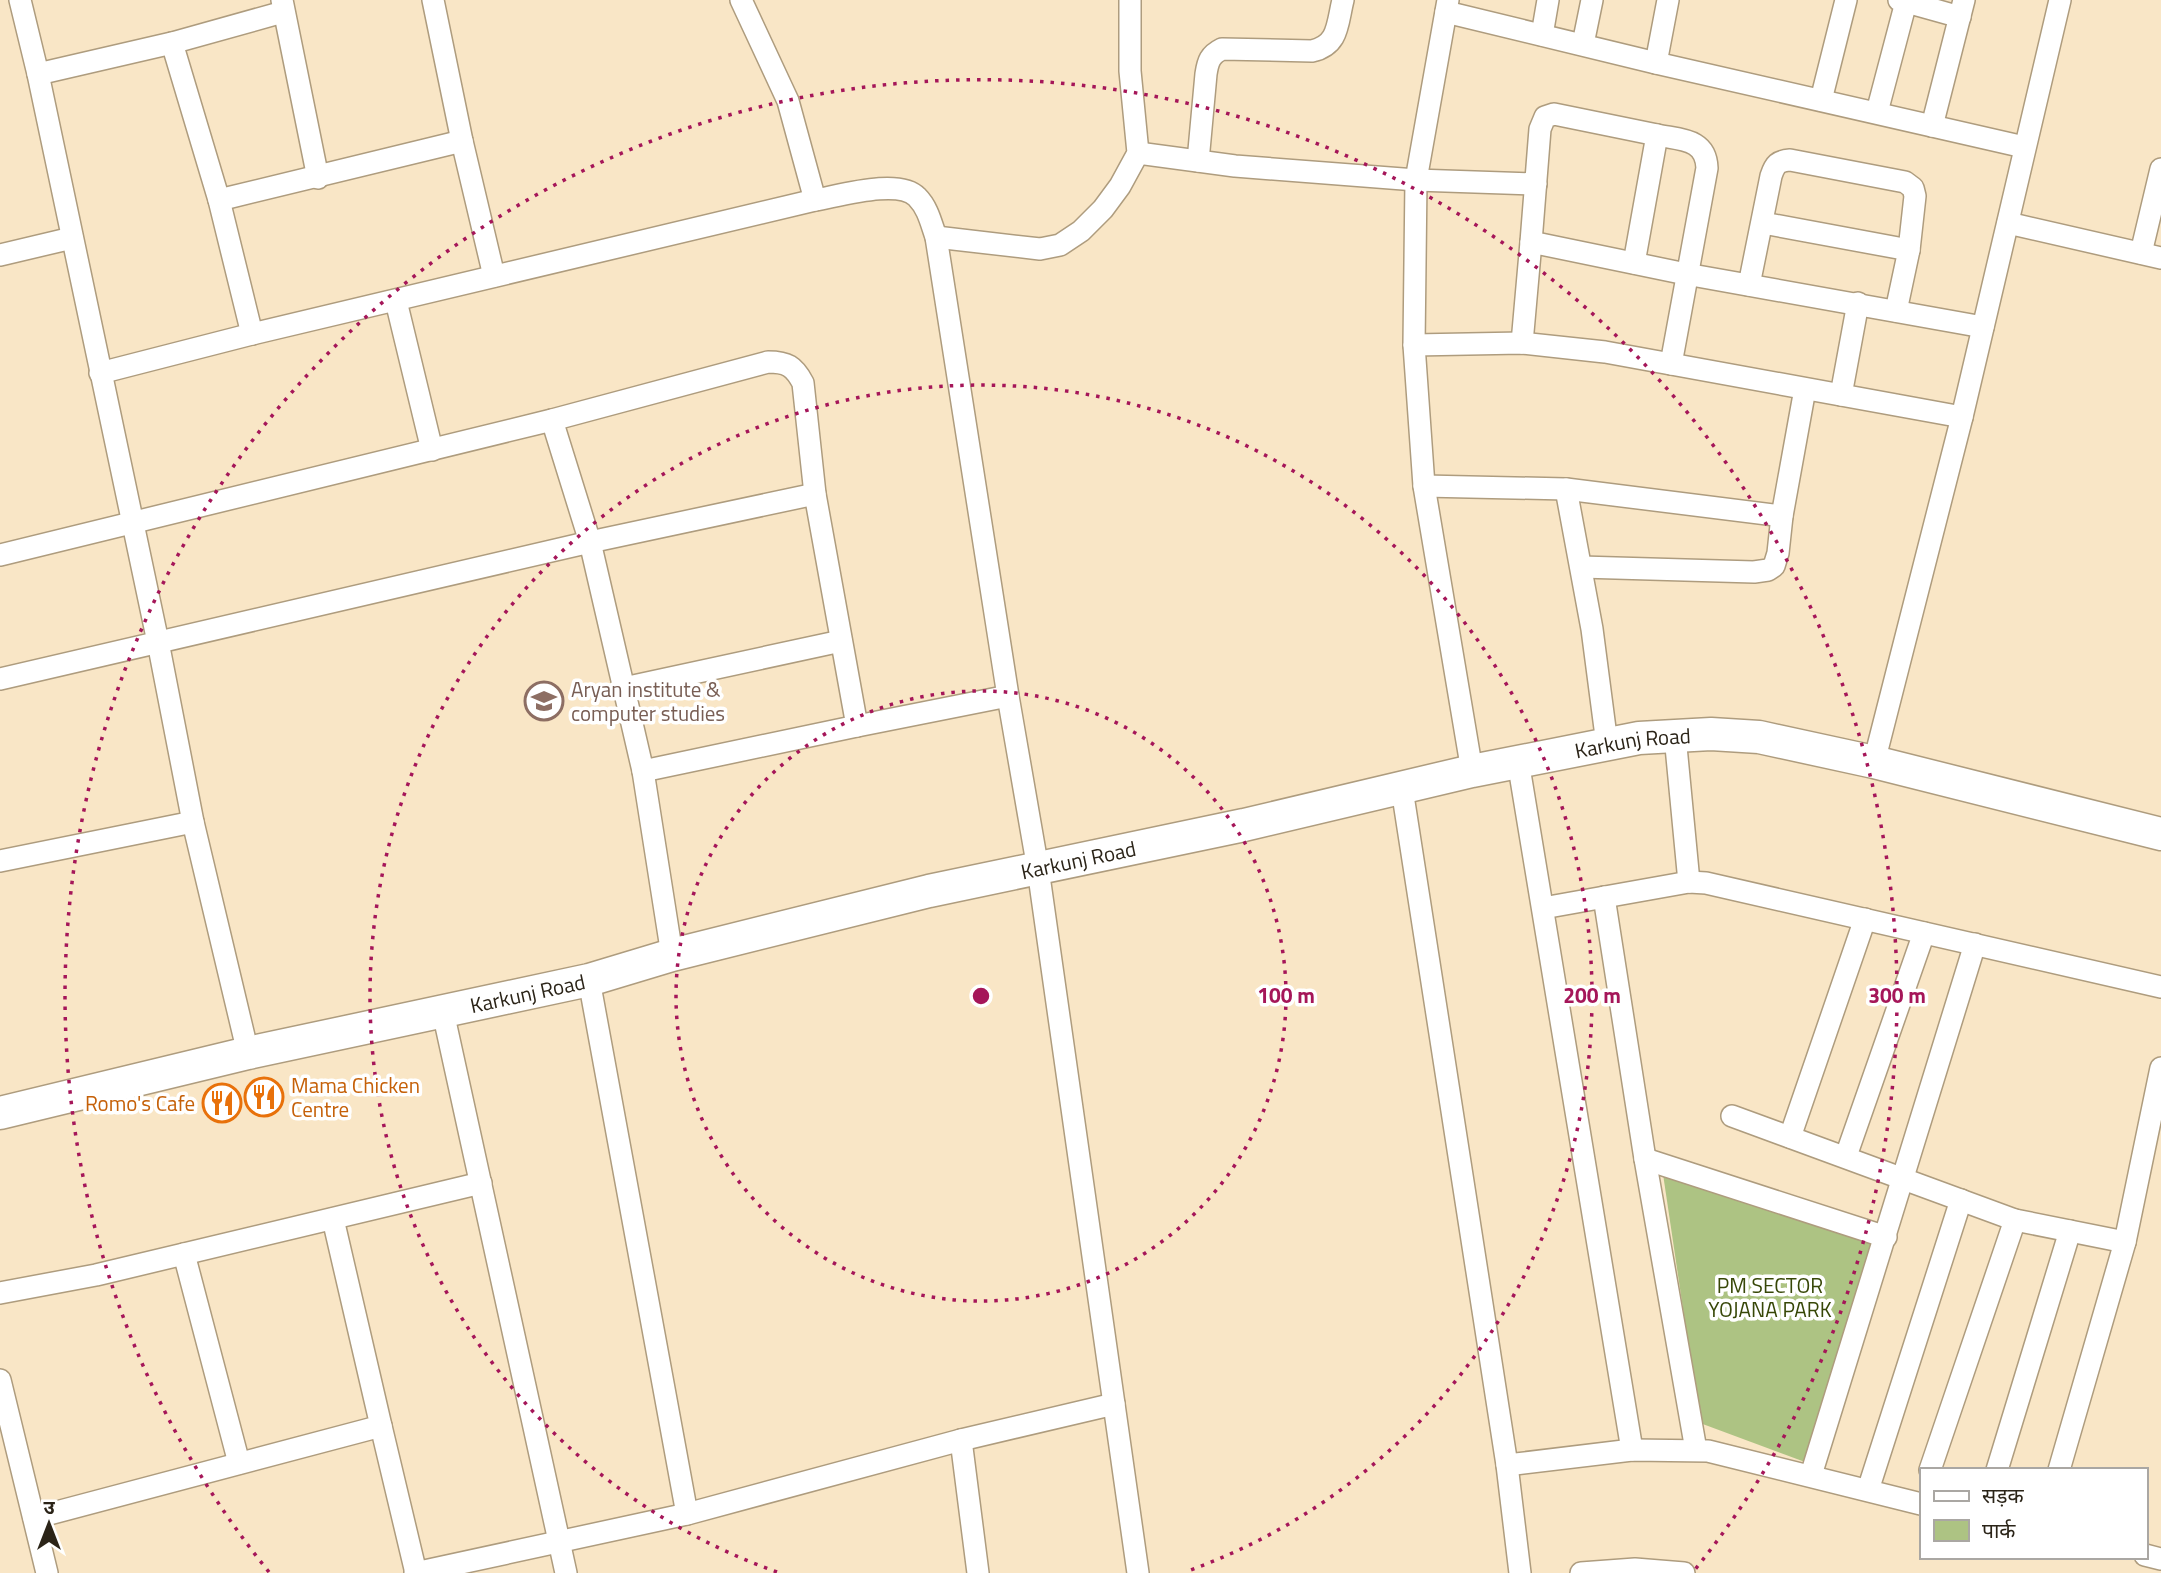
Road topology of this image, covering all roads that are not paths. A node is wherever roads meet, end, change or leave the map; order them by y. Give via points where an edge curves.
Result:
1 (20, 0) edge
2 (433, 0) edge
3 (741, 0) edge
4 (1130, 0) edge
5 (1343, 0) edge
6 (1548, 0) edge
7 (1592, 0) edge
8 (1668, 0) edge
9 (1846, 0) edge
10 (2060, 0) edge
11 (1902, 1) edge
12 (283, 6) edge
13 (1447, 6) edge
14 (1962, 8) edge
15 (1542, 35) junction
16 (172, 43) junction
17 (1583, 44) junction
18 (1656, 63) junction
19 (38, 75) junction
20 (1821, 100) junction
21 (1877, 112) junction
22 (1932, 126) junction
23 (1657, 135) junction
24 (462, 141) junction
25 (2024, 147) junction
26 (1138, 153) junction
27 (1198, 161) junction
28 (2161, 169) edge
29 (318, 178) junction
30 (1416, 180) junction
31 (1536, 184) junction
32 (219, 200) junction
33 (815, 200) junction
34 (1762, 223) junction
35 (2008, 223) junction
36 (936, 237) junction
37 (72, 238) junction
38 (1531, 242) junction
39 (1909, 250) junction
40 (0, 255) edge
41 (2151, 255) edge
42 (1634, 263) junction
43 (1686, 274) junction
44 (494, 276) junction
45 (1749, 285) junction
46 (396, 301) junction
47 (1857, 303) junction
48 (1896, 311) junction
49 (1983, 327) junction
50 (252, 334) junction
51 (1522, 344) junction
52 (1414, 345) junction
53 (1671, 364) junction
54 (100, 373) junction
55 (1805, 389) junction
56 (1841, 395) junction
57 (1962, 417) junction
58 (552, 420) junction
59 (432, 450) junction
60 (1424, 486) junction
61 (1566, 489) junction
62 (815, 494) junction
63 (1782, 516) junction
64 (131, 521) junction
65 (590, 542) junction
66 (0, 555) edge
67 (1581, 568) junction
68 (841, 640) junction
69 (158, 642) junction
70 (0, 679) edge
71 (624, 688) junction
72 (1008, 696) junction
73 (857, 726) junction
74 (1675, 736) junction
75 (1607, 744) junction
76 (1518, 761) junction
77 (1874, 762) junction
78 (643, 771) junction
79 (1472, 771) junction
80 (1402, 789) junction
81 (193, 822) junction
82 (2161, 834) edge
83 (0, 860) edge
84 (1038, 869) junction
85 (1689, 882) junction
86 (1604, 897) junction
87 (1544, 908) junction
88 (1865, 919) junction
89 (1924, 933) junction
90 (1975, 944) junction
91 (673, 955) junction
92 (589, 980) junction
93 (2161, 987) edge
94 (443, 1012) junction
95 (248, 1053) junction
96 (2161, 1068) edge
97 (0, 1113) edge
98 (1732, 1116) dead end
99 (1790, 1137) junction
100 (1846, 1156) junction
101 (1645, 1159) junction
102 (1903, 1180) junction
103 (481, 1183) junction
104 (1961, 1200) junction
105 (333, 1219) junction
106 (2015, 1220) junction
107 (2070, 1231) junction
108 (1886, 1237) junction
109 (2125, 1241) junction
110 (184, 1254) junction
111 (0, 1293) edge
112 (0, 1380) edge
113 (1114, 1404) junction
114 (381, 1426) junction
115 (961, 1440) junction
116 (1632, 1450) junction
117 (1696, 1450) junction
118 (239, 1463) junction
119 (1507, 1465) junction
120 (1931, 1468) edge
121 (1998, 1468) edge
122 (2060, 1468) edge
123 (1811, 1475) junction
124 (1868, 1490) junction
125 (1920, 1501) edge
126 (687, 1514) junction
127 (33, 1518) junction
128 (560, 1542) junction
129 (47, 1573) edge
130 (415, 1573) edge
131 (566, 1573) edge
132 (978, 1573) edge
133 (1138, 1573) edge
134 (1520, 1573) edge
135 (1581, 1573) edge
136 (1684, 1573) edge

1 - 19 street
2 - 24 street
3 - 33 street via 788,101
4 - 26 street via 1130,71
5 - 27 street via 1331,42 1325,48 1222,49 1213,54 1206,74
6 - 15 street
7 - 17 street
8 - 18 street
9 - 20 street
10 - 25 street
11 - 14 street
11 - 21 street
12 - 16 street
12 - 29 street
13 - 15 street
13 - 30 street
14 - 22 street
15 - 17 street
16 - 19 street
16 - 32 street
17 - 18 street
18 - 20 street
19 - 37 street
20 - 21 street
21 - 22 street
22 - 25 street
23 - 31 street via 1554,114 1545,117
23 - 42 street
23 - 43 street via 1693,143 1707,155
24 - 29 street
24 - 44 street
25 - 35 street
26 - 27 street
26 - 36 street via 1103,209 1060,245 1040,249
27 - 30 street
28 - 41 street
29 - 32 street
30 - 31 street
30 - 52 street
31 - 38 street
32 - 50 street
33 - 36 street via 896,188 915,194 926,208
33 - 44 street
34 - 39 street
34 - 39 street via 1775,165 1790,160 1905,182 1913,188
34 - 45 street
35 - 41 street
35 - 49 street
36 - 72 street
37 - 40 street
37 - 54 street
38 - 42 street
38 - 51 street
39 - 48 street
42 - 43 street
43 - 45 street
43 - 53 street
44 - 46 street
45 - 47 street
46 - 50 street
46 - 59 street
47 - 48 street
47 - 56 street
48 - 49 street
49 - 57 street
50 - 54 street
51 - 52 street
51 - 53 street
52 - 60 street
53 - 55 street
54 - 64 street
55 - 56 street
55 - 63 street
56 - 57 street
57 - 77 street
58 - 59 street
58 - 62 street via 768,362 785,362 803,383
58 - 65 street
59 - 64 street
60 - 61 street
60 - 79 street
61 - 63 street
61 - 67 street
62 - 65 street
62 - 68 street
63 - 67 street via 1778,553 1768,570
64 - 66 street
64 - 69 street
65 - 69 street
65 - 71 street
67 - 75 street
68 - 71 street
68 - 73 street
69 - 70 street
69 - 81 street
71 - 78 street
72 - 73 street
72 - 84 street
73 - 78 street
74 - 75 street, Karkunj Road
74 - 77 street, Karkunj Road via 1759,737
74 - 85 street
75 - 76 street, Karkunj Road
76 - 79 street, Karkunj Road
76 - 87 street
77 - 82 street, Karkunj Road
78 - 91 street
79 - 80 street, Karkunj Road
80 - 84 street, Karkunj Road
80 - 119 street
81 - 83 street
81 - 95 street
84 - 91 street, Karkunj Road via 929,891
84 - 113 street
85 - 86 street
85 - 88 street
86 - 87 street
86 - 101 street
87 - 116 street
88 - 89 street
88 - 99 street
89 - 90 street
89 - 100 street
90 - 93 street
90 - 102 street
91 - 92 street, Karkunj Road
92 - 94 street, Karkunj Road
92 - 126 street
94 - 95 street, Karkunj Road
94 - 103 street
95 - 97 street, Karkunj Road
96 - 109 street
98 - 99 street
99 - 100 street
100 - 102 street
101 - 108 street
101 - 117 street
102 - 104 street
102 - 108 street
103 - 105 street
103 - 128 street
104 - 106 street
104 - 124 street
105 - 110 street
105 - 114 street
106 - 107 street
106 - 120 street
107 - 109 street
107 - 121 street
108 - 123 street
109 - 122 street
110 - 111 street
110 - 118 street
112 - 127 street
113 - 115 street
113 - 133 street
114 - 118 street
114 - 130 street
115 - 126 street
115 - 132 street
116 - 117 street
116 - 119 street
117 - 123 street
118 - 127 street
119 - 134 street
123 - 124 street
124 - 125 street
126 - 128 street
127 - 129 street
128 - 130 street
128 - 131 street
135 - 136 street via 1635,1569

